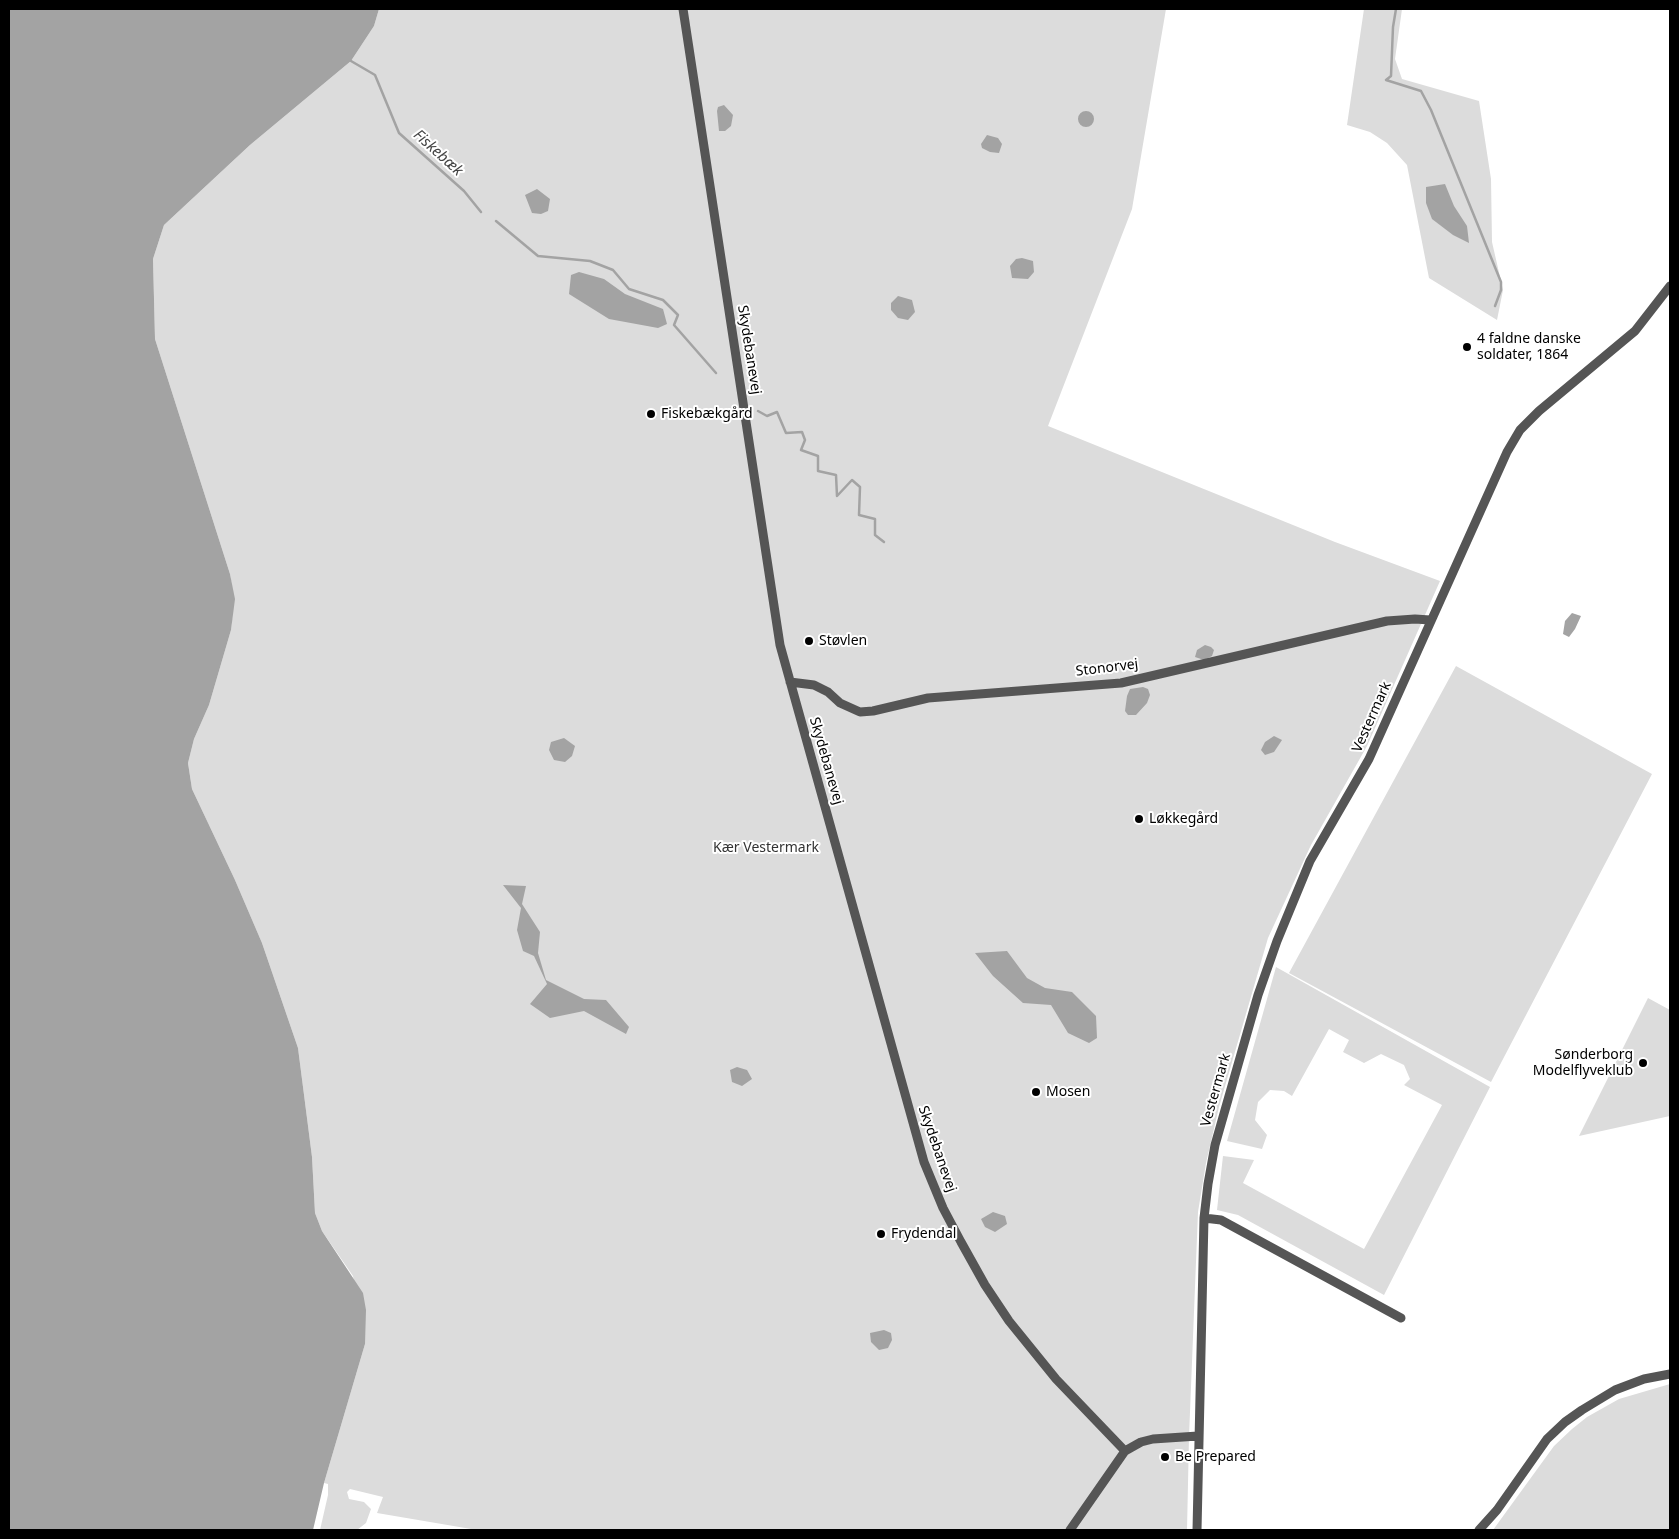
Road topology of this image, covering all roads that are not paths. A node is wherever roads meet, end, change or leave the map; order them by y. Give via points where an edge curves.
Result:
1 (683, 9) edge
2 (1670, 286) edge
3 (1430, 620) junction
4 (790, 682) junction
5 (1204, 1218) junction
6 (1401, 1318) dead end
7 (1670, 1374) edge
8 (1198, 1436) junction
9 (1126, 1451) junction
10 (1070, 1530) edge
11 (1196, 1530) edge
12 (1479, 1530) edge

1 - 4 street, Skydebanevej via 779,642
2 - 3 street, Vestermark via 1636,331 1520,430
3 - 4 street, Stonorvej via 1388,620 1121,683 928,698 873,711 860,712 814,685
3 - 5 street, Vestermark via 1369,759 1310,861 1280,933 1258,995 1215,1145
4 - 9 street, Skydebanevej via 909,1113 943,1208 985,1286 1009,1321 1056,1378
5 - 6 street via 1221,1220
5 - 8 street, Vestermark
7 - 12 street via 1615,1390 1566,1422 1548,1439
8 - 9 street via 1141,1442
8 - 11 street, Vestermark
9 - 10 street

